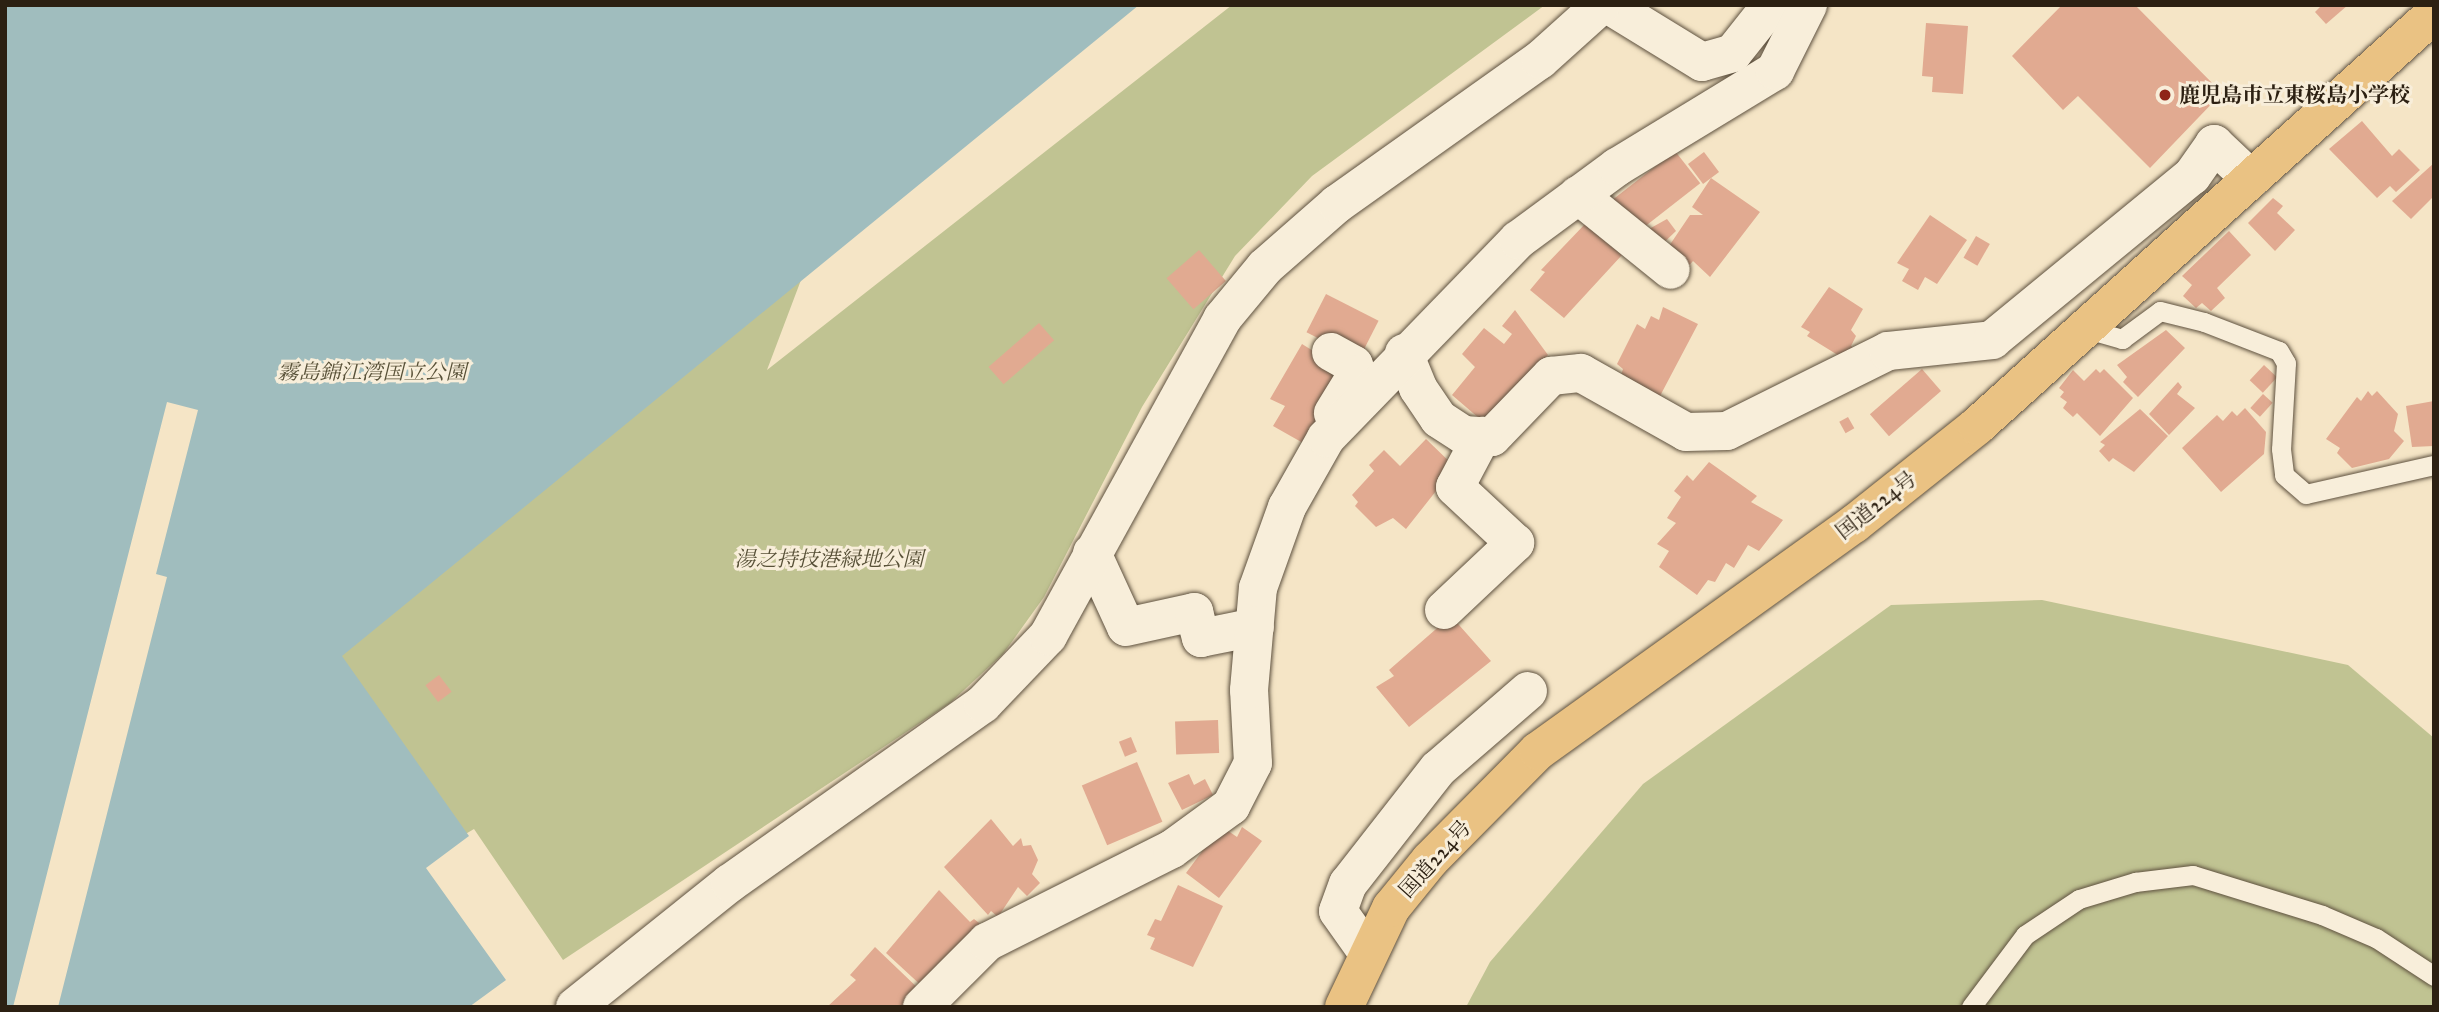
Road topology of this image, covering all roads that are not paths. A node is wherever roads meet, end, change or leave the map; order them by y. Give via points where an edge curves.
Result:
1 (1601, 5) edge
2 (1609, 5) edge
3 (1771, 5) edge
4 (1783, 5) edge
5 (1808, 5) edge
6 (2426, 13) edge
7 (1787, 46) junction
8 (2251, 179) junction
9 (1578, 195) junction
10 (1671, 270) dead end
11 (2083, 327) junction
12 (1331, 352) dead end
13 (1404, 353) junction
14 (1482, 436) junction
15 (1326, 438) junction
16 (2434, 465) edge
17 (1092, 553) junction
18 (1444, 610) dead end
19 (1255, 627) junction
20 (1528, 691) dead end
21 (1367, 952) junction
22 (2434, 976) edge
23 (575, 1007) edge
24 (922, 1007) edge
25 (1344, 1007) edge
26 (1971, 1007) edge

1 - 17 street via 1541,60 1337,204 1265,267 1222,319
2 - 3 street via 1702,62 1733,53
4 - 7 street via 1778,37
5 - 7 street
6 - 8 highway, 国道224号
7 - 9 street via 1775,71
8 - 11 highway, 国道224号
8 - 14 street via 2214,144 2192,176 1992,340 1888,351 1727,431 1686,432 1581,373 1551,376 1492,437
9 - 10 street
9 - 13 street via 1518,240
11 - 16 lane via 2122,339 2160,311 2204,322 2279,351 2286,363 2284,475 2306,494
11 - 21 highway, 国道224号 via 1977,426 1854,524 1538,751 1430,860 1391,908
12 - 15 street via 1354,365 1357,374 1326,425
13 - 14 street via 1418,388 1439,419 1464,435
13 - 15 street
14 - 18 street via 1455,487 1515,543
15 - 19 street via 1287,507 1258,588
17 - 19 street via 1126,626 1194,612 1201,638
17 - 23 street via 1048,636 983,704 730,883
19 - 24 street via 1249,690 1253,763 1231,806 1172,849 987,942
20 - 21 street via 1438,769 1348,884 1338,911
21 - 25 highway, 国道224号
22 - 26 lane via 2376,937 2322,915 2193,875 2135,882 2080,899 2025,935

